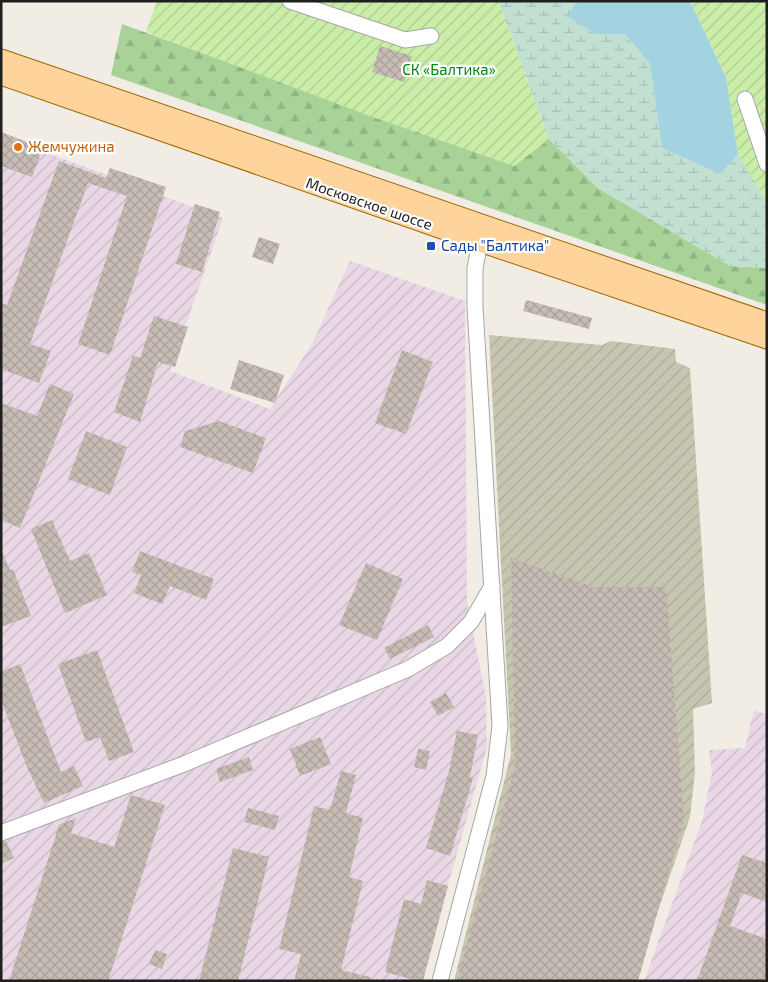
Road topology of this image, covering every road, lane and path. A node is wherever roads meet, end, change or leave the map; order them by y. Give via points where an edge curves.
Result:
1 (290, 1) edge
2 (431, 36) dead end
3 (1, 59) edge
4 (1, 75) edge
5 (745, 99) dead end
6 (767, 164) edge
7 (483, 234) junction
8 (767, 322) edge
9 (767, 340) edge
10 (492, 586) junction
11 (1, 833) edge
12 (440, 981) edge

1 - 2 street via 404,40
3 - 7 main road, Московское шоссе
4 - 7 main road, Московское шоссе
5 - 6 street
7 - 8 main road, Московское шоссе
7 - 9 main road, Московское шоссе
7 - 10 street via 475,268 475,307
10 - 11 street via 472,622 447,646 408,669 184,764
10 - 12 street via 500,726 494,776

